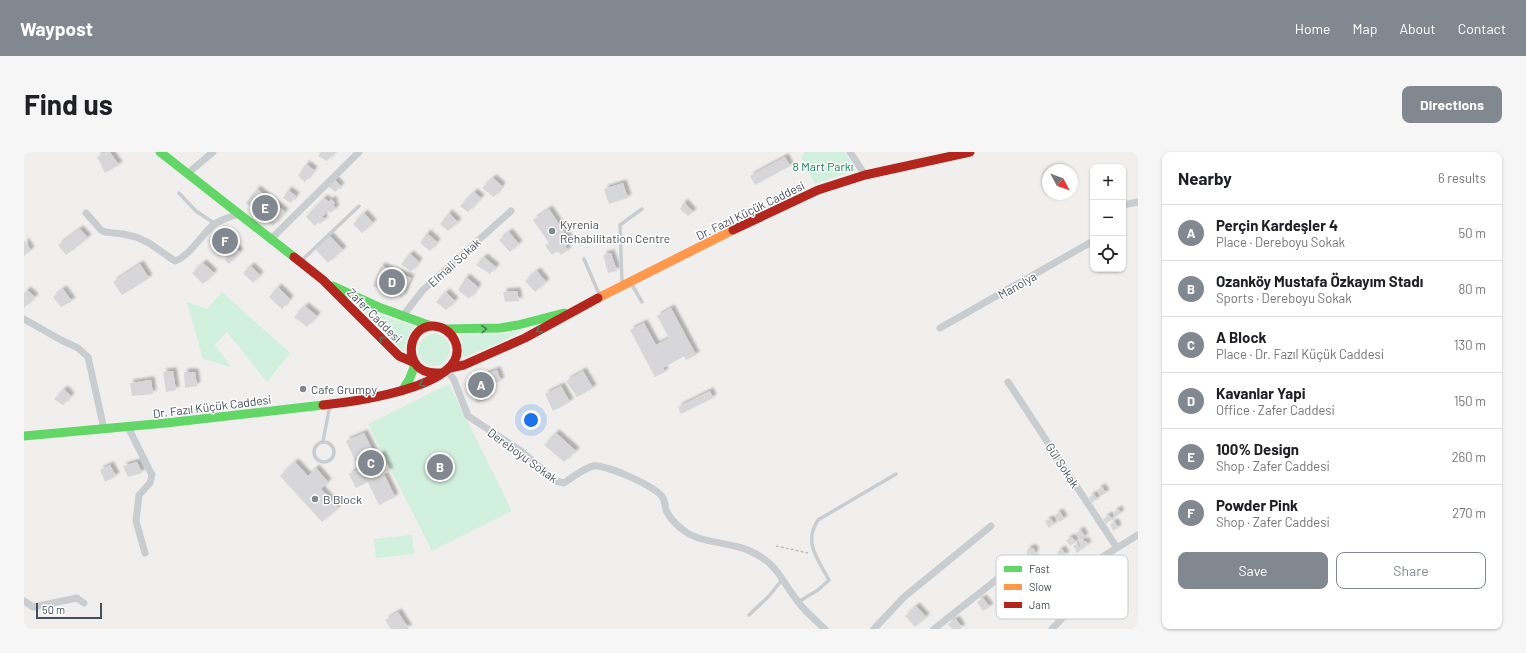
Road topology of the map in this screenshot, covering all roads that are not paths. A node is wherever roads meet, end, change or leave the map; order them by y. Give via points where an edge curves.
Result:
1 (160, 152) edge
2 (213, 152) edge
3 (358, 152) edge
4 (850, 152) edge
5 (970, 152) edge
6 (187, 174) junction
7 (865, 175) junction
8 (179, 194) dead end
9 (1138, 202) edge
10 (1126, 204) edge
11 (359, 206) dead end
12 (642, 209) dead end
13 (511, 211) dead end
14 (86, 213) dead end
15 (238, 214) junction
16 (215, 224) junction
17 (270, 240) junction
18 (1090, 243) edge
19 (584, 259) dead end
20 (299, 263) junction
21 (323, 280) junction
22 (626, 284) junction
23 (600, 297) junction
24 (642, 302) dead end
25 (573, 311) junction
26 (402, 317) junction
27 (24, 319) edge
28 (431, 326) junction
29 (940, 328) dead end
30 (446, 329) junction
31 (414, 363) junction
32 (445, 370) junction
33 (1008, 382) dead end
34 (402, 391) junction
35 (330, 404) junction
36 (128, 427) junction
37 (104, 429) junction
38 (24, 436) edge
39 (323, 441) junction
40 (896, 474) dead end
41 (991, 526) dead end
42 (1138, 535) edge
43 (1117, 548) junction
44 (144, 553) dead end
45 (1106, 555) edge
46 (783, 579) junction
47 (996, 580) edge
48 (24, 601) edge
49 (798, 602) junction
50 (84, 603) dead end
51 (748, 615) dead end
52 (1061, 619) edge
53 (825, 629) edge
54 (874, 629) edge
55 (934, 629) edge
56 (1052, 629) edge

1 - 6 street, Zafer Caddesi
2 - 6 street
3 - 17 street
4 - 7 street
5 - 7 street, Dr. Fazıl Küçük Caddesi
6 - 15 street, Zafer Caddesi
7 - 22 street, Dr. Fazıl Küçük Caddesi via 798,199
8 - 16 lane via 196,211
9 - 10 street
11 - 20 lane
12 - 22 lane via 620,225
13 - 26 street, Elmali Sokak via 423,290
14 - 16 street via 96,226 105,232 136,237 150,243 175,261 189,251
15 - 16 street
15 - 17 street, Zafer Caddesi
17 - 20 street, Zafer Caddesi
18 - 29 street, Manolya
19 - 23 lane
20 - 21 street, Zafer Caddesi
21 - 26 street, Zafer Caddesi via 363,301
31 -> 21 street, Zafer Caddesi via 399,356
22 - 23 street, Dr. Fazıl Küçük Caddesi
22 - 24 lane
23 - 25 street, Dr. Fazıl Küçük Caddesi
30 -> 25 street, Dr. Fazıl Küçük Caddesi via 498,328
25 -> 32 street, Dr. Fazıl Küçük Caddesi via 524,338 464,365
26 - 28 street, Zafer Caddesi
27 - 37 street via 78,348 88,357
28 - 30 street
28 - 31 street via 417,333 413,339 410,354
30 - 32 street via 455,340 457,355
31 - 32 street via 426,372
31 - 34 street via 409,380
32 -> 34 street, Dr. Fazıl Küçük Caddesi via 430,380
32 - 46 street, Dereboyu Sokak via 454,380 468,416 521,451 556,481 564,483 591,466 599,466 629,476 657,490 664,498 666,510 688,534 750,551 771,564
33 - 43 street, Gül Sokak
34 - 35 street, Dr. Fazıl Küçük Caddesi
35 - 36 street, Dr. Fazıl Küçük Caddesi
35 - 39 lane
36 - 37 street, Dr. Fazıl Küçük Caddesi
36 - 44 street via 152,475 150,483 139,495 136,521
37 - 38 street, Dr. Fazıl Küçük Caddesi
39 - 39 lane via 333,446 334,452 328,462 316,460 313,454 317,443
40 - 49 lane via 818,520 812,528 811,547 829,580
41 - 54 street via 904,598
42 - 43 street
43 - 45 street
46 - 49 street, Dereboyu Sokak
46 - 51 lane
47 - 55 street
48 - 50 street via 33,607 77,598
49 - 53 street, Dereboyu Sokak
52 - 56 street

